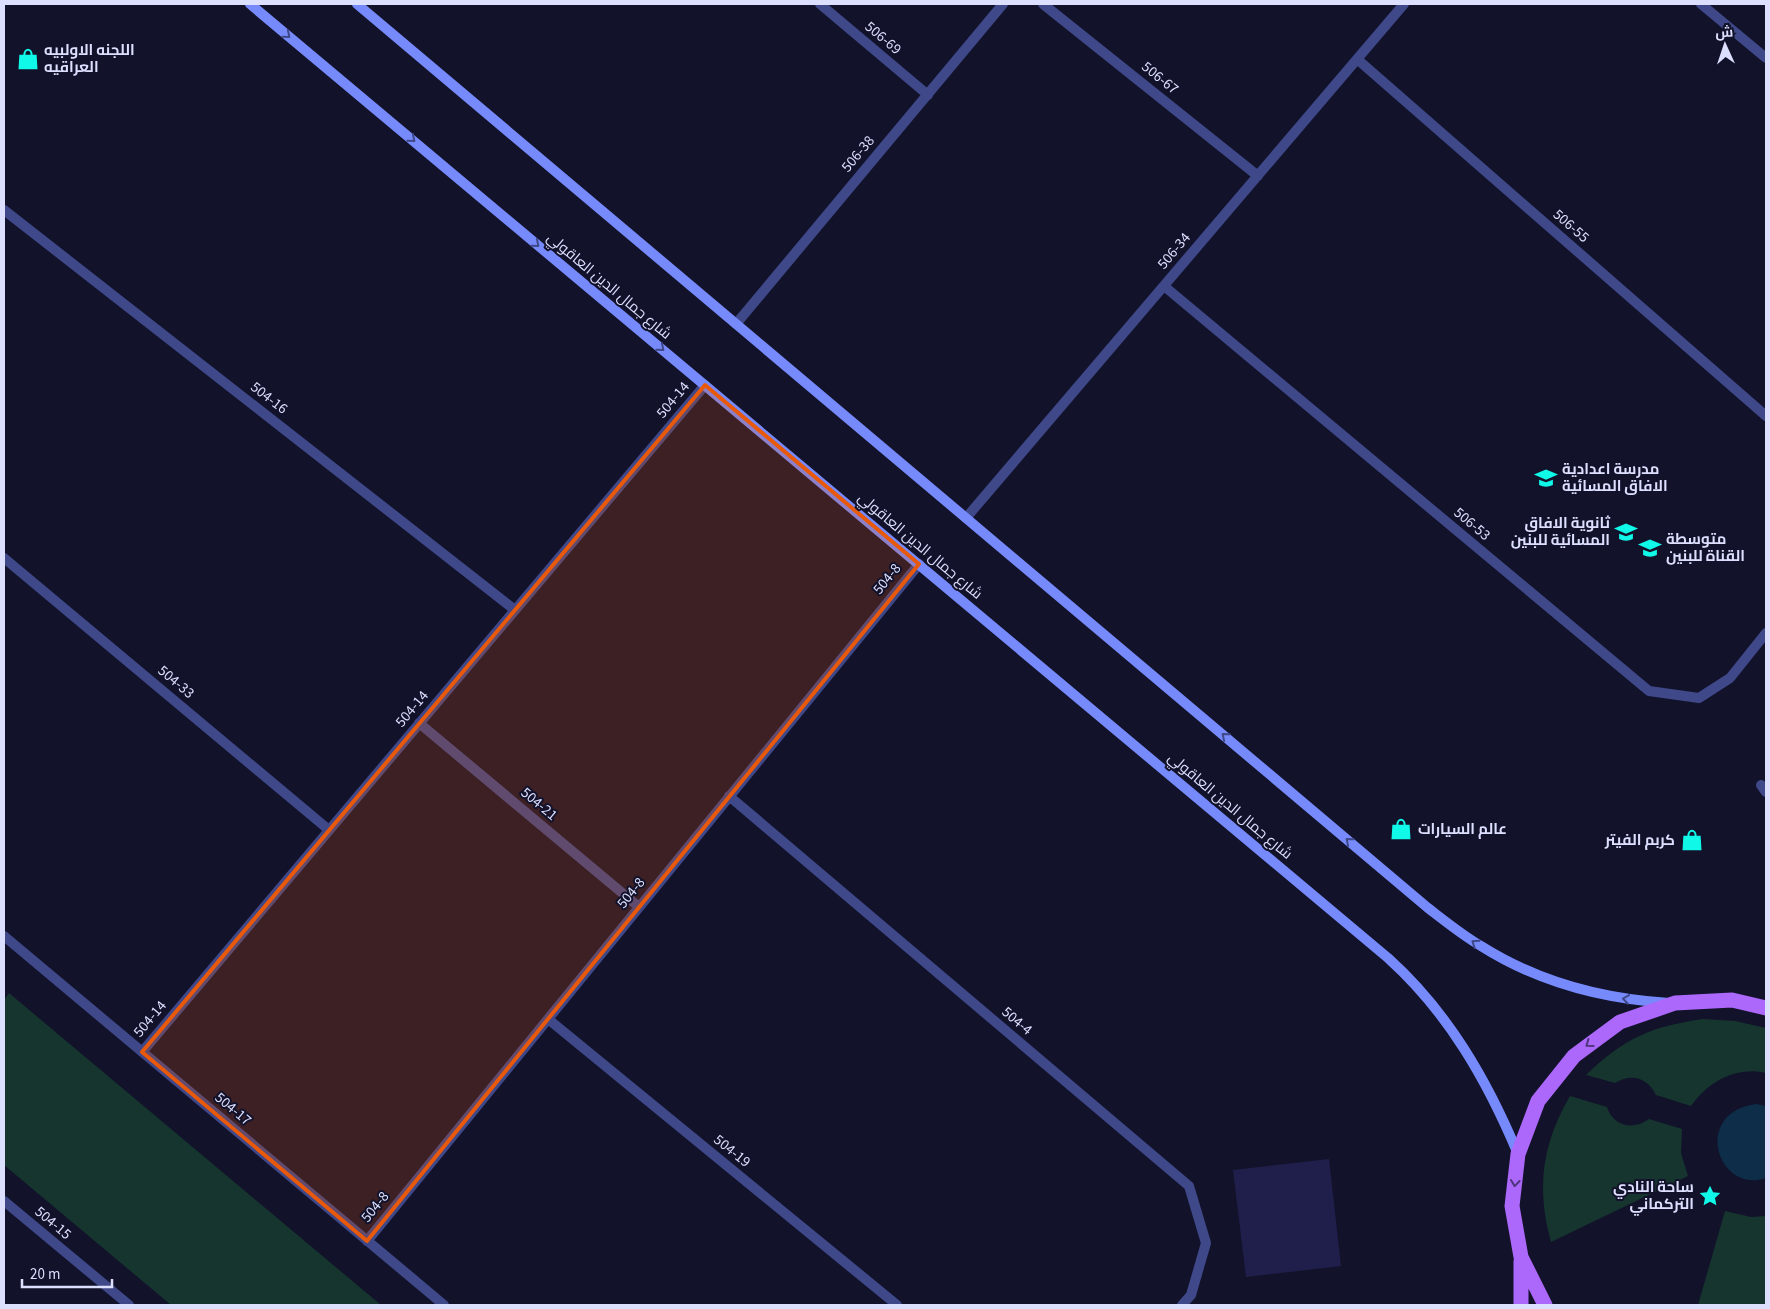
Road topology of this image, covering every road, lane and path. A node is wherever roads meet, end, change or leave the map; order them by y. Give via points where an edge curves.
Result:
1 (250, 4) edge
2 (357, 4) edge
3 (820, 4) edge
4 (1003, 4) edge
5 (1043, 4) edge
6 (1404, 4) edge
7 (1701, 4) edge
8 (1766, 58) edge
9 (1357, 59) junction
10 (928, 95) junction
11 (1258, 176) junction
12 (4, 210) edge
13 (1164, 286) junction
14 (736, 324) junction
15 (705, 385) junction
16 (1766, 416) edge
17 (966, 518) junction
18 (4, 558) edge
19 (919, 564) junction
20 (515, 610) junction
21 (1766, 633) edge
22 (420, 723) junction
23 (729, 796) junction
24 (329, 830) junction
25 (639, 907) junction
26 (6, 942) edge
27 (1675, 1003) junction
28 (1766, 1008) edge
29 (548, 1019) junction
30 (142, 1052) junction
31 (1518, 1154) junction
32 (4, 1201) edge
33 (367, 1241) junction
34 (1521, 1257) junction
35 (128, 1305) edge
36 (444, 1305) edge
37 (897, 1305) edge
38 (1182, 1305) edge
39 (1521, 1305) edge
40 (1545, 1305) edge

1 -> 15 street, شارع جمال الدين العاقولي
2 - 14 street
3 - 10 street, 506-69
4 - 10 street, 506-38
5 - 11 street, 506-67
6 - 9 street, 506-34
7 - 8 street
9 - 11 street, 506-34
9 - 16 street, 506-55
10 - 14 street, 506-38
11 - 13 street, 506-34
12 - 20 street, 504-16
13 - 17 street, 506-34
13 - 21 street, 506-53 via 1649,691 1699,698 1730,678
14 - 17 street
15 - 19 street, شارع جمال الدين العاقولي
15 - 20 street, 504-14
27 -> 17 street via 1615,998 1574,988 1541,978 1480,946 1428,908
18 - 24 street, 504-33
19 - 23 street, 504-8
19 - 31 street, شارع جمال الدين العاقولي via 1409,977 1436,1008 1465,1050 1498,1108
20 - 22 street, 504-14
22 - 24 street, 504-14
22 - 25 street, 504-21
23 - 25 street, 504-8
23 - 38 street, 504-4 via 1189,1186 1206,1243 1191,1295
24 - 30 street, 504-14
25 - 29 street, 504-8
26 - 30 street, 504-17
27 - 28 main road via 1732,1000
27 -> 31 main road via 1620,1022 1574,1056 1538,1101
29 - 33 street, 504-8
29 - 37 street, 504-19
30 - 33 street, 504-17
31 -> 34 main road via 1512,1206
32 - 35 street, 504-15
33 - 36 street, 504-17
34 - 39 main road
34 - 40 main road

